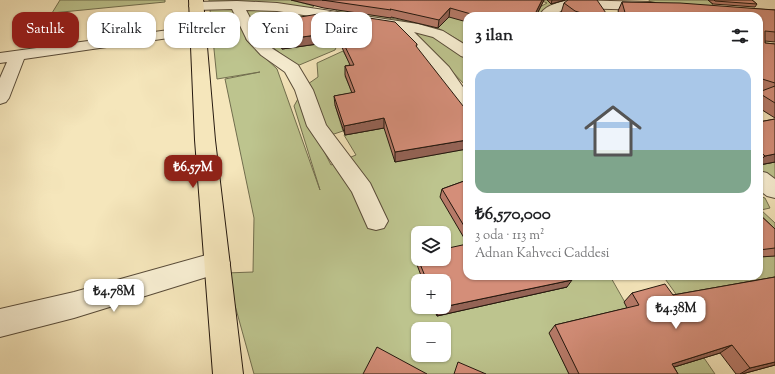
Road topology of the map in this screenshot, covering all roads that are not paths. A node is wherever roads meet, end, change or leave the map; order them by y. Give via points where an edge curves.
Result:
1 (196, 3) edge
2 (233, 3) edge
3 (667, 7) edge
4 (550, 12) edge
5 (400, 25) junction
6 (164, 35) edge
7 (199, 48) edge
8 (463, 50) edge
9 (18, 55) junction
10 (0, 58) edge
11 (0, 98) edge
12 (463, 101) edge
13 (763, 181) edge
14 (775, 190) edge
15 (376, 221) dead end
16 (217, 263) junction
17 (0, 323) edge
18 (228, 374) edge

1 - 2 street
2 - 5 street
2 - 15 street via 252,37 267,52 292,69 304,90 317,126 362,189
3 - 4 street via 572,4
5 - 8 street via 438,34
5 - 12 street via 442,67
6 - 9 street
7 - 16 main road
9 - 10 street
9 - 11 street
13 - 14 street
16 - 17 street via 74,305
16 - 18 main road

